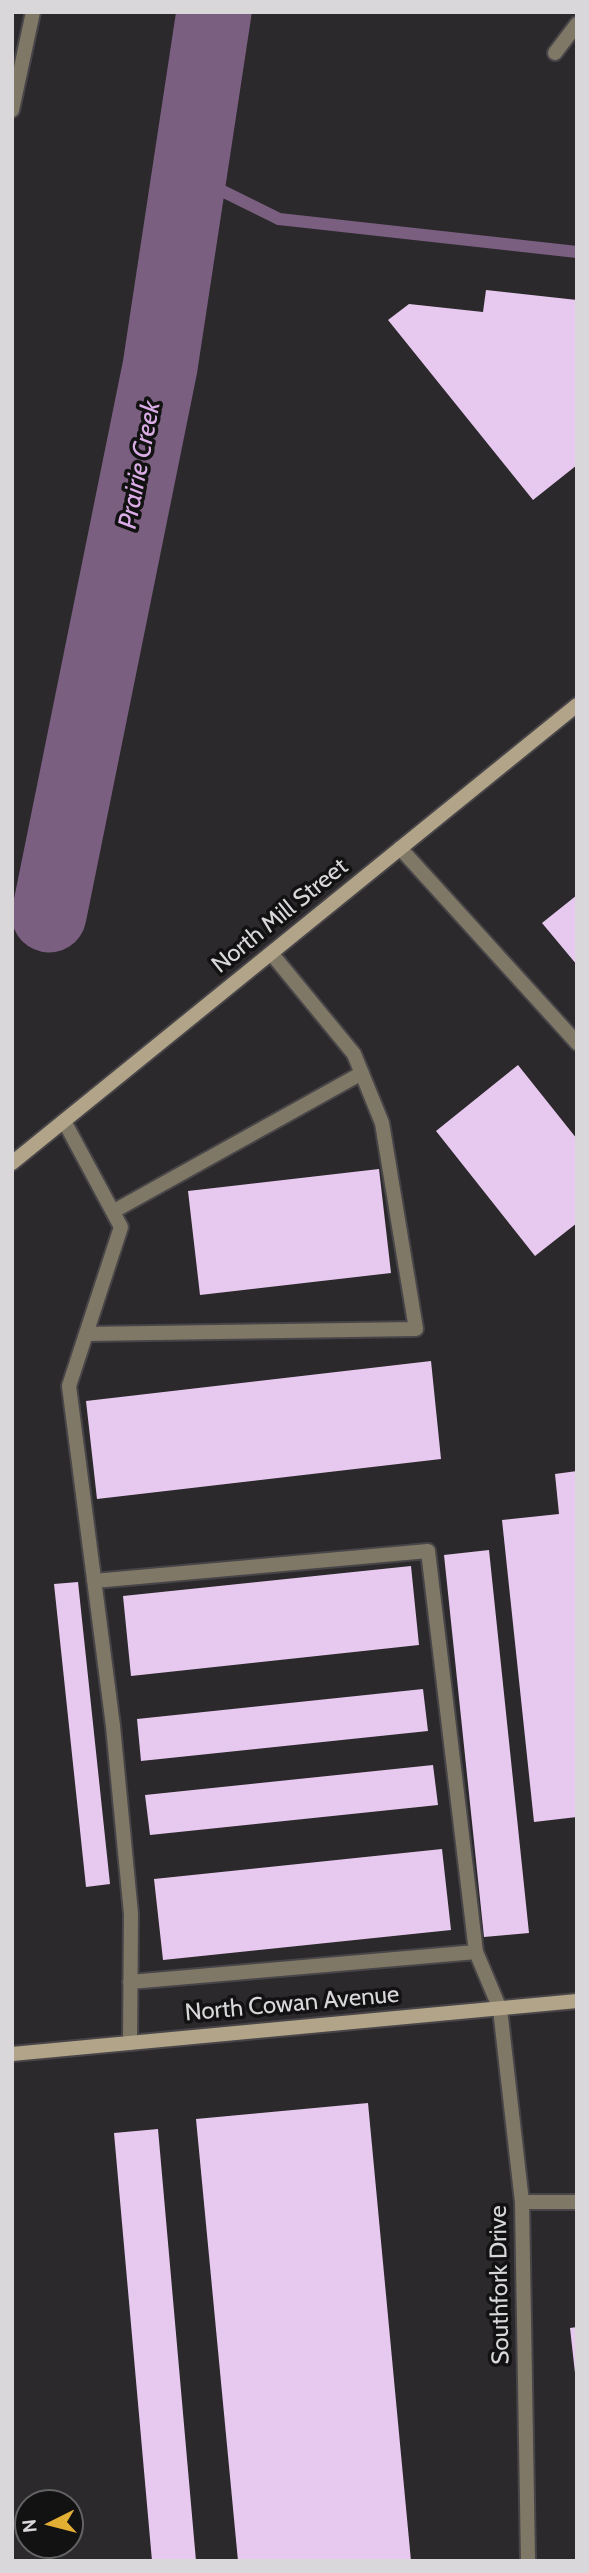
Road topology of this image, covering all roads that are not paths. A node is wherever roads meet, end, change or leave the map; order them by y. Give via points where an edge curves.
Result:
1 (33, 12) edge
2 (577, 24) edge
3 (555, 53) dead end
4 (12, 110) edge
5 (577, 705) edge
6 (400, 848) junction
7 (271, 953) junction
8 (577, 1043) edge
9 (362, 1073) junction
10 (64, 1121) junction
11 (12, 1163) edge
12 (114, 1211) junction
13 (86, 1335) junction
14 (94, 1581) junction
15 (476, 1952) junction
16 (130, 1982) junction
17 (577, 2001) edge
18 (500, 2009) junction
19 (130, 2043) junction
20 (12, 2054) edge
21 (522, 2202) junction
22 (577, 2202) edge
23 (528, 2561) edge

1 - 4 street
2 - 3 street
5 - 6 main road, North Mill Street
6 - 7 main road, North Mill Street
6 - 8 street
7 - 9 street via 354,1054
7 - 10 main road, North Mill Street
9 - 12 street
9 - 13 street via 383,1123 416,1329
10 - 11 main road, North Mill Street
10 - 12 street
12 - 13 street via 121,1227
13 - 14 street via 69,1386
14 - 15 street, Southfork Drive via 428,1551
14 - 16 street via 131,1914
15 - 16 street
15 - 18 street, Southfork Drive
16 - 19 street
17 - 18 main road, North Cowan Avenue
18 - 19 main road, North Cowan Avenue
18 - 21 street, Southfork Drive
19 - 20 main road, North Cowan Avenue
21 - 22 street
21 - 23 street, Southfork Drive

